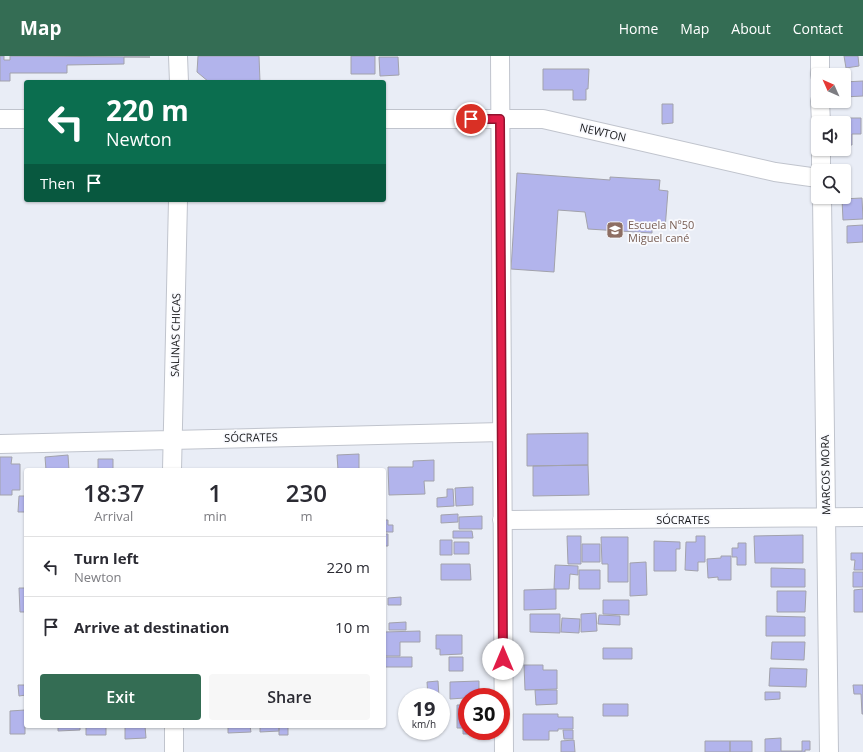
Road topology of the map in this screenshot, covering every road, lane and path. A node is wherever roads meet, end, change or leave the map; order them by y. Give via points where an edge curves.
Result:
1 (178, 56) edge
2 (500, 56) edge
3 (820, 56) edge
4 (820, 68) edge
5 (179, 80) edge
6 (0, 119) edge
7 (24, 119) edge
8 (386, 119) edge
9 (500, 119) junction
10 (811, 177) edge
11 (178, 202) edge
12 (822, 204) edge
13 (502, 432) junction
14 (172, 439) junction
15 (0, 444) edge
16 (172, 468) edge
17 (863, 517) edge
18 (825, 518) junction
19 (502, 520) junction
20 (174, 728) edge
21 (174, 752) edge
22 (504, 752) edge
23 (829, 752) edge

1 - 5 street
2 - 9 street
3 - 4 street
6 - 7 street
8 - 9 street, NEWTON
9 - 10 street, NEWTON via 543,119 775,172
9 - 13 street
11 - 14 street, SALINAS CHICAS
12 - 18 street, MARCOS MORA
13 - 14 street, SÓCRATES
13 - 19 street
14 - 15 street, SÓCRATES
14 - 16 street, SALINAS CHICAS
17 - 18 street, SÓCRATES
18 - 19 street, SÓCRATES
18 - 23 street, MARCOS MORA
19 - 22 street
20 - 21 street

